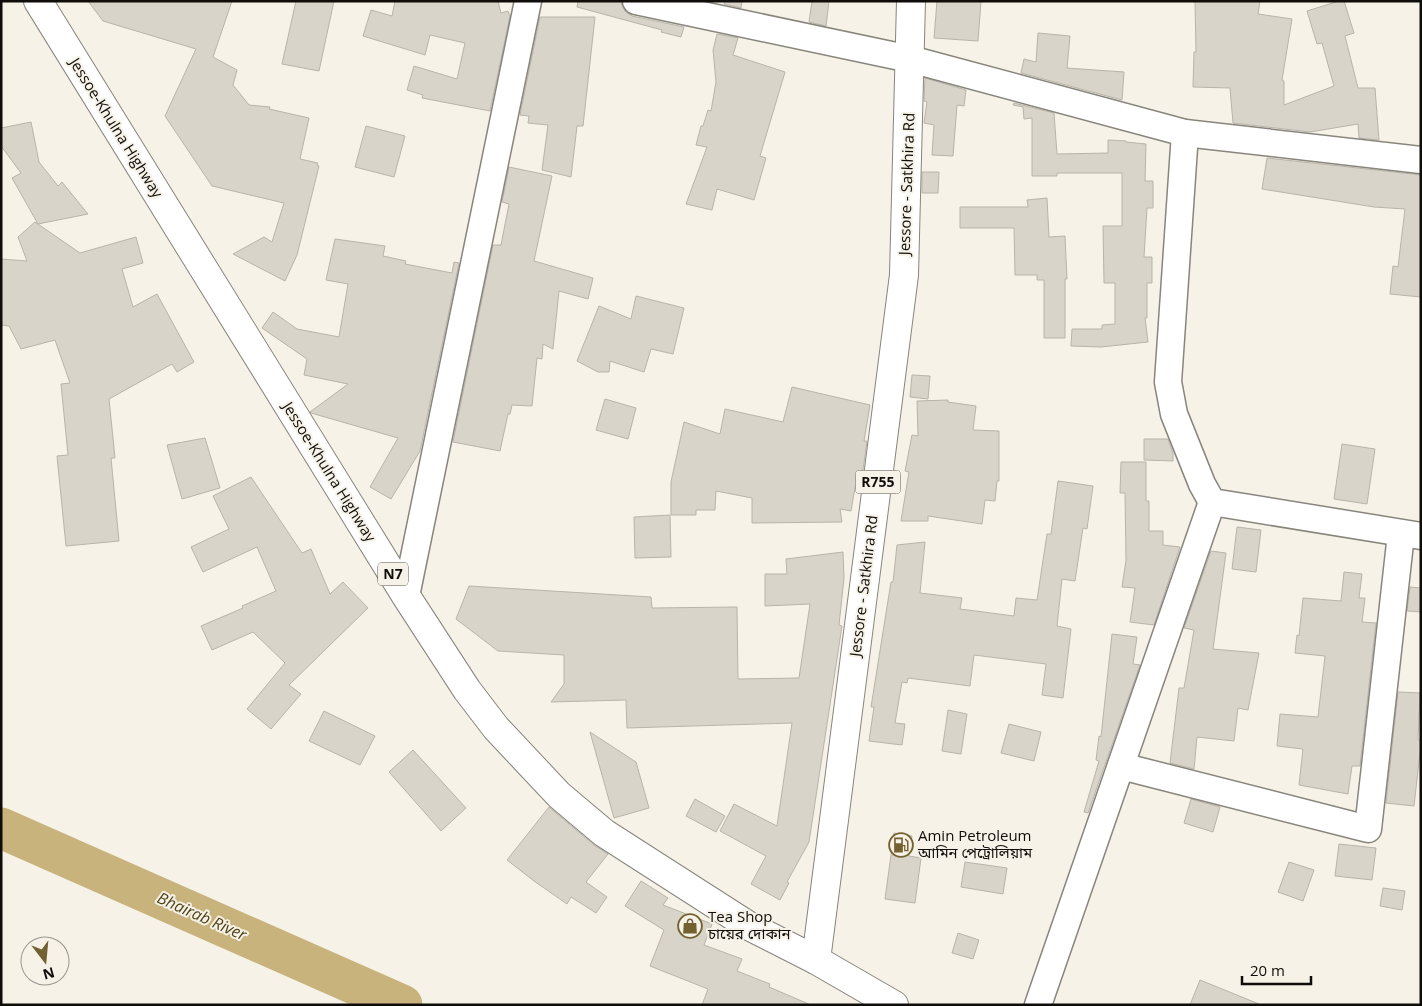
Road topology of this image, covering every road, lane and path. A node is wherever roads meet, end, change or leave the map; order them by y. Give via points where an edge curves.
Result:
1 (38, 1) edge
2 (528, 1) edge
3 (636, 1) edge
4 (911, 1) edge
5 (910, 59) junction
6 (1185, 133) junction
7 (1421, 160) edge
8 (1212, 502) junction
9 (1411, 535) edge
10 (406, 596) junction
11 (1121, 766) junction
12 (816, 960) junction
13 (894, 1005) edge
14 (1038, 1005) edge

1 - 10 main road, Jessoe-Khulna Highway / N7
2 - 10 street
3 - 5 street
4 - 5 main road, Jessore - Satkhira Rd / R755
5 - 6 street
5 - 12 main road, Jessore - Satkhira Rd / R755 via 904,275
6 - 7 street
6 - 8 street via 1168,382 1174,414
8 - 9 street
8 - 11 street
9 - 11 street via 1368,829
10 - 12 main road, Jessoe-Khulna Highway / N7 via 496,728 559,795 604,833 748,926
11 - 14 street
12 - 13 main road, Jessoe-Khulna Highway / N7

